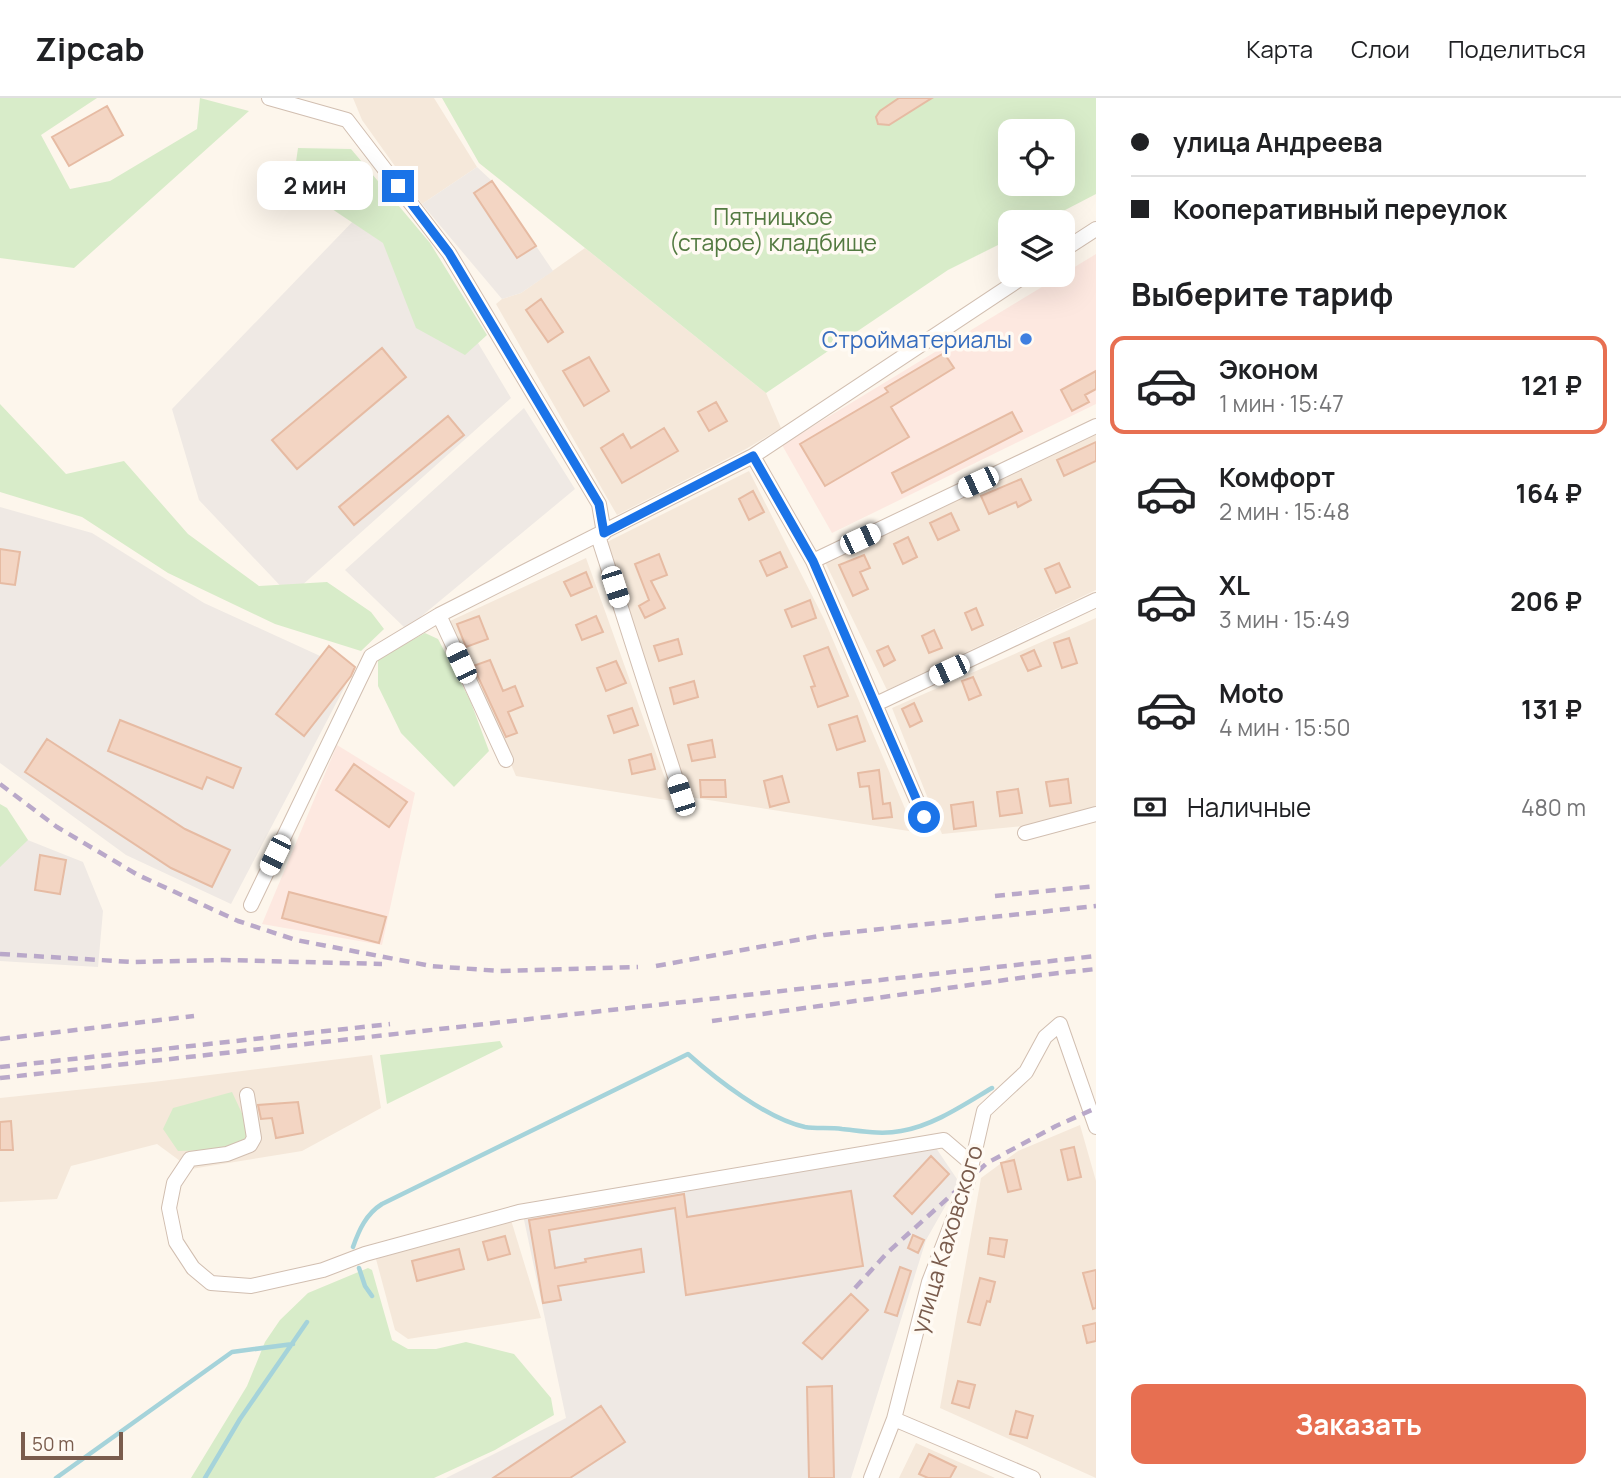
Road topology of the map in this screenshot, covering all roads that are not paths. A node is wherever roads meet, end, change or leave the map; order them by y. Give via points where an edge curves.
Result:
1 (268, 98) edge
2 (1096, 229) edge
3 (1075, 243) edge
4 (1008, 287) edge
5 (1096, 426) edge
6 (753, 456) junction
7 (601, 534) junction
8 (813, 561) junction
9 (1096, 600) edge
10 (439, 615) junction
11 (876, 704) junction
12 (506, 760) dead end
13 (681, 795) dead end
14 (1096, 814) edge
15 (924, 817) dead end
16 (1025, 833) dead end
17 (251, 905) dead end
18 (247, 1096) dead end
19 (1095, 1120) edge
20 (972, 1164) junction
21 (894, 1419) junction
22 (871, 1478) edge
23 (1032, 1478) edge

1 - 7 street via 347,120 458,268 599,504
2 - 3 street
4 - 6 street
5 - 8 street
6 - 7 street
6 - 8 street
7 - 10 street
7 - 13 street
8 - 11 street
9 - 11 street
10 - 12 street
10 - 17 street via 371,656
11 - 15 street
14 - 16 street
18 - 20 street via 254,1138 250,1146 190,1160 174,1183 169,1209 176,1242 193,1268 211,1283 251,1286 323,1270 519,1212 944,1140
19 - 20 street, улица Каховского via 1060,1024 1045,1037 1026,1072 984,1111
20 - 21 street, улица Каховского via 929,1282
21 - 22 street, улица Каховского
21 - 23 street

